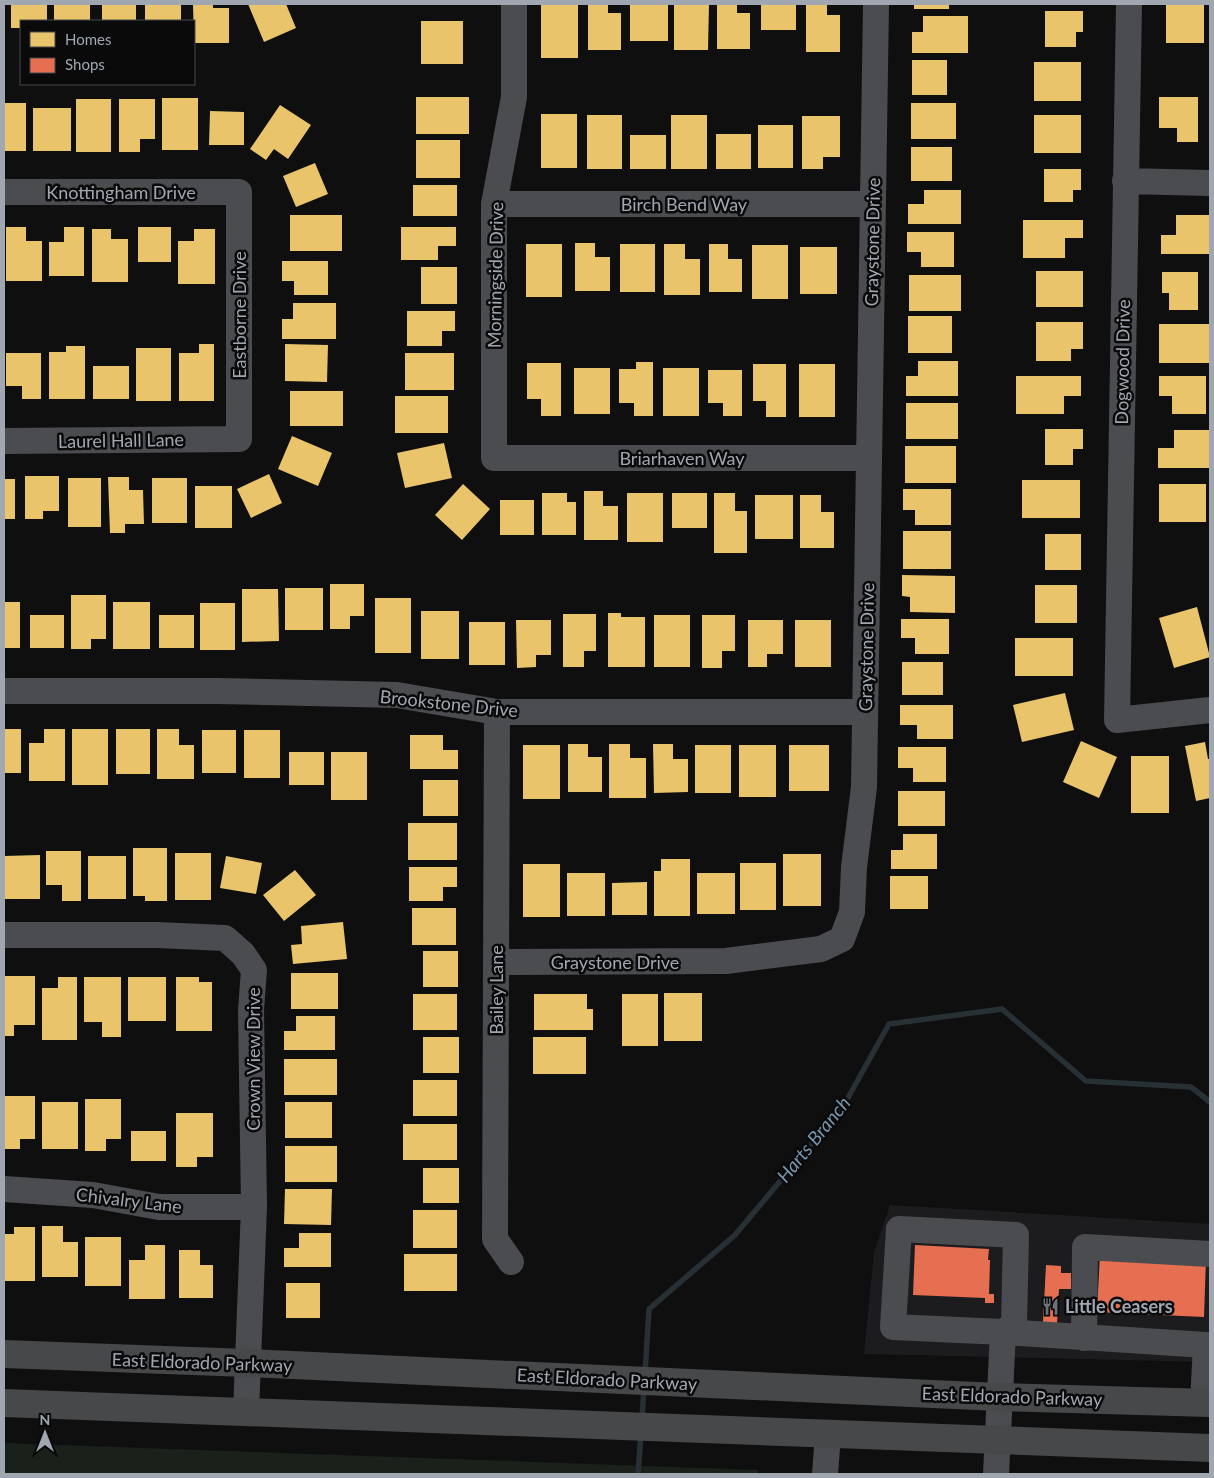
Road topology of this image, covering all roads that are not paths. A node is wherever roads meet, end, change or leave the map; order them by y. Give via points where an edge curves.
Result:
1 (514, 4) edge
2 (876, 4) edge
3 (1129, 4) edge
4 (1125, 181) junction
5 (1210, 183) edge
6 (4, 192) edge
7 (239, 192) joint
8 (494, 204) junction
9 (873, 204) junction
10 (239, 438) joint
11 (4, 441) edge
12 (494, 458) joint
13 (869, 458) junction
14 (4, 691) edge
15 (1210, 710) edge
16 (497, 712) junction
17 (865, 712) junction
18 (4, 935) edge
19 (496, 962) junction
20 (4, 1189) edge
21 (254, 1207) junction
22 (1210, 1254) edge
23 (511, 1262) dead end
24 (1003, 1332) junction
25 (1084, 1338) junction
26 (1208, 1345) edge
27 (4, 1354) edge
28 (247, 1363) junction
29 (1000, 1397) junction
30 (1207, 1402) edge
31 (4, 1403) edge
32 (246, 1412) junction
33 (828, 1435) junction
34 (998, 1440) junction
35 (1210, 1448) edge
36 (825, 1474) edge
37 (996, 1474) edge

1 - 8 street, Morningside Drive via 514,97
2 - 9 street, Graystone Drive
3 - 4 street, Dogwood Drive
4 - 5 street
4 - 15 street, Dogwood Drive via 1117,720
6 - 7 street, Knottingham Drive
7 - 10 street, Eastborne Drive
8 - 9 street, Birch Bend Way
8 - 12 street, Morningside Drive
9 - 13 street, Graystone Drive
10 - 11 street, Laurel Hall Lane
12 - 13 street, Briarhaven Way
13 - 17 street, Graystone Drive
14 - 16 street, Brookstone Drive via 397,695
16 - 17 street, Brookstone Drive
16 - 19 street, Bailey Lane
17 - 19 street, Graystone Drive via 864,787 852,912 842,940 820,950 726,961
18 - 21 street, Crown View Drive via 225,938 243,954 254,970 251,1010
19 - 23 street, Bailey Lane via 494,1239
20 - 21 street, Chivalry Lane via 93,1195 159,1207
21 - 28 street, Crown View Drive
22 - 25 street via 1085,1247
24 - 24 street via 1014,1325 1016,1234 900,1229 893,1328
24 - 25 street
24 - 29 street
25 - 26 street
26 - 30 street
27 - 28 main road, East Eldorado Parkway
28 - 29 main road, East Eldorado Parkway
28 - 32 street, Crown View Drive
29 - 30 main road, East Eldorado Parkway
29 - 34 street
31 - 32 main road
32 - 33 main road
33 - 34 main road
33 - 36 street
34 - 35 main road
34 - 37 street

